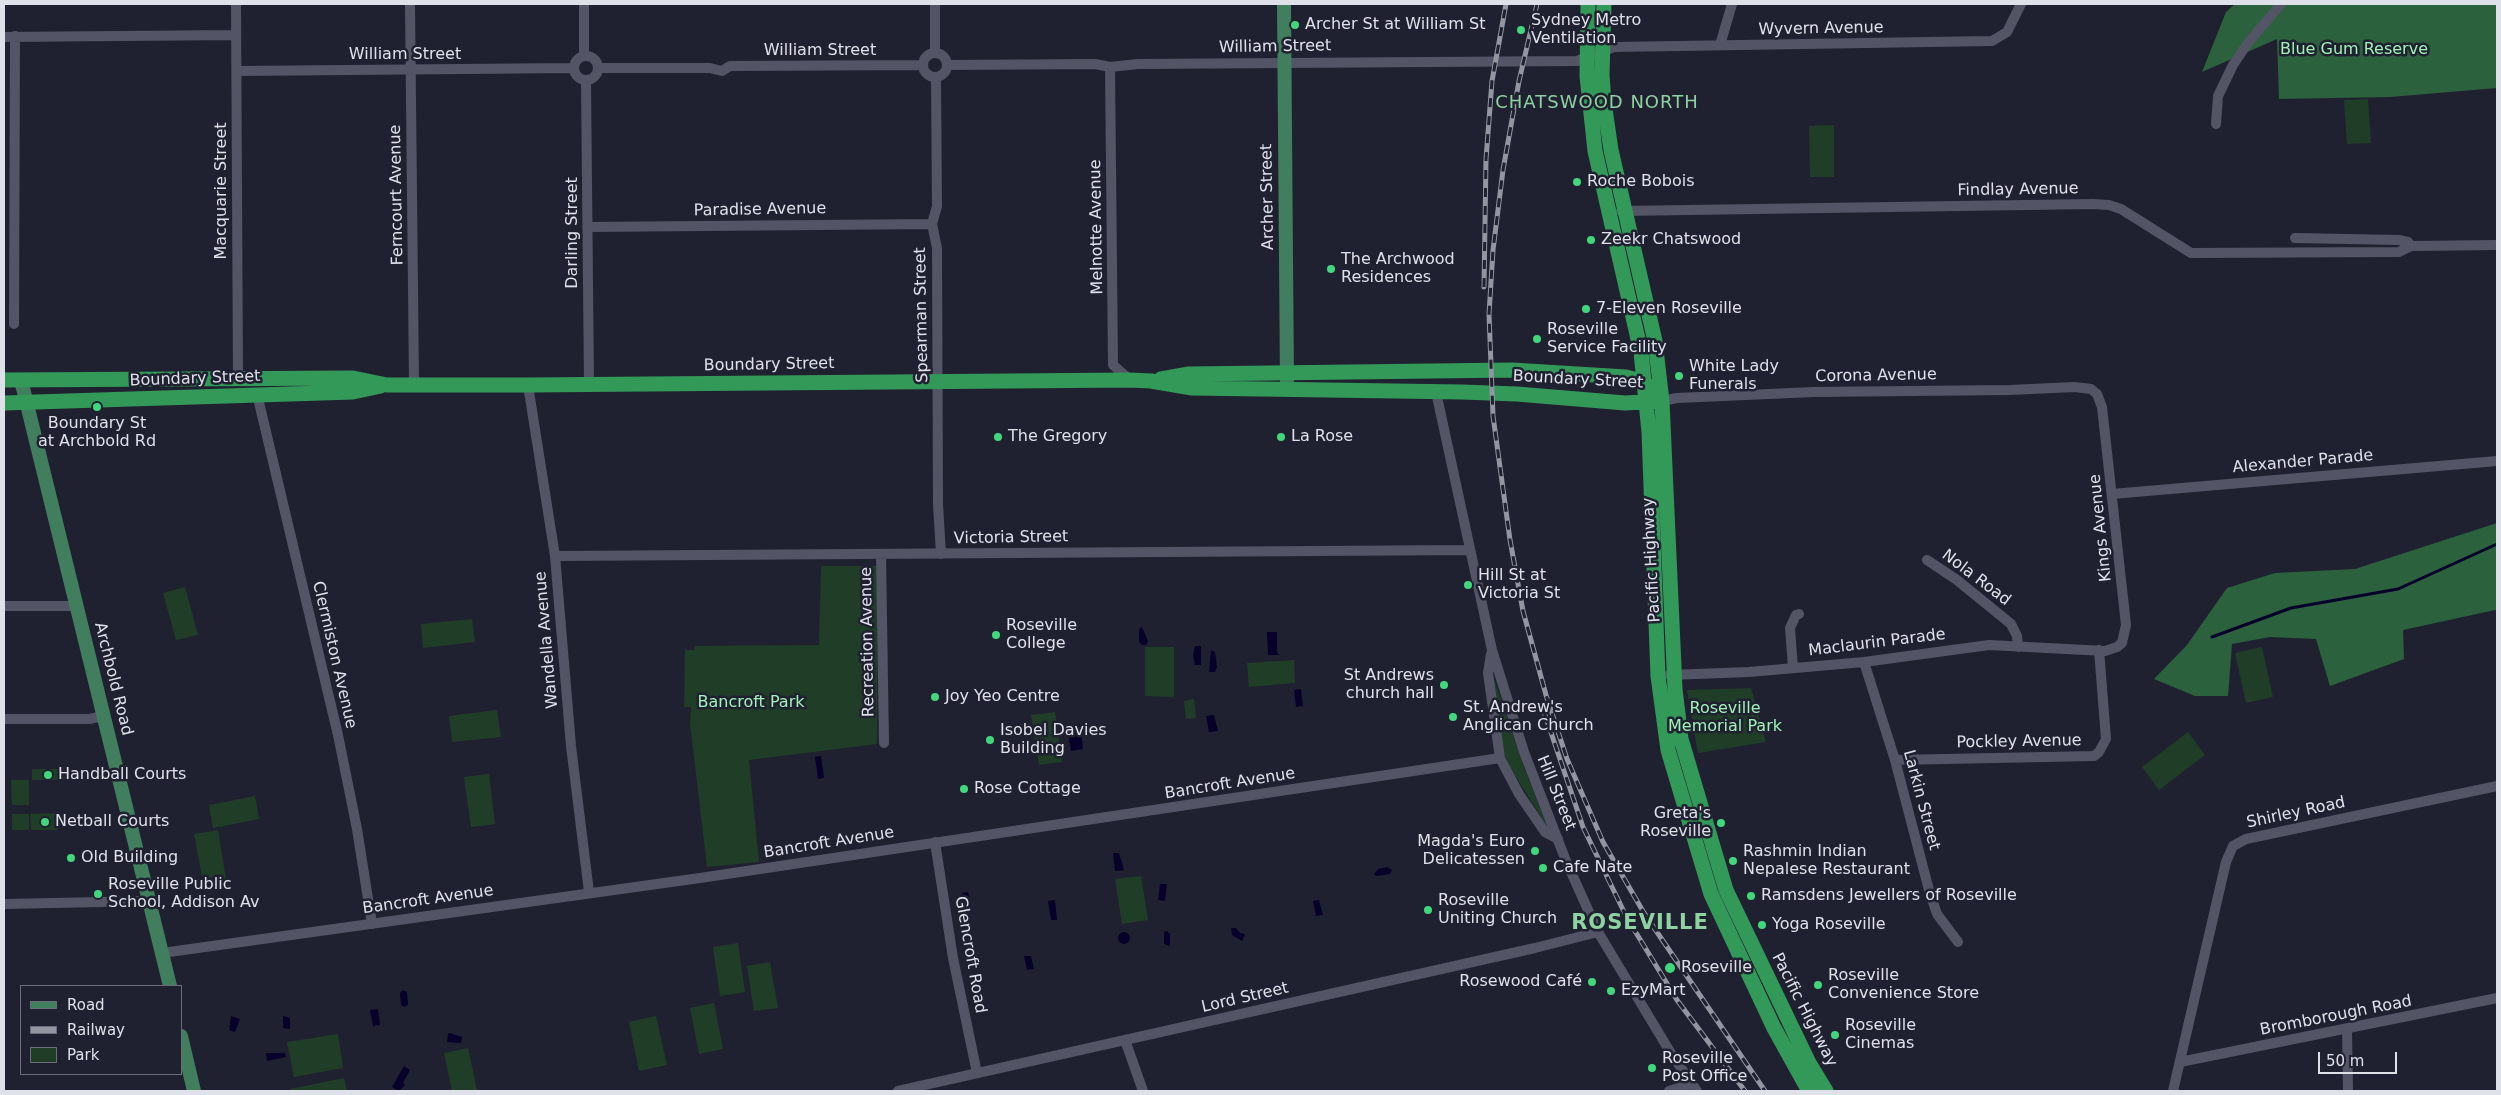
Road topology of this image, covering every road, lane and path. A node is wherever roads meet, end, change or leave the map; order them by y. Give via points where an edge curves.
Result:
1 (236, 4) edge
2 (410, 4) edge
3 (584, 4) edge
4 (935, 4) edge
5 (1284, 4) edge
6 (1588, 4) edge
7 (1604, 4) edge
8 (1732, 4) edge
9 (2022, 4) edge
10 (2281, 4) edge
11 (236, 35) junction
12 (4, 36) edge
13 (15, 36) junction
14 (1720, 45) junction
15 (1602, 52) junction
16 (935, 53) junction
17 (584, 56) junction
18 (1587, 57) junction
19 (1284, 63) junction
20 (923, 65) junction
21 (947, 65) junction
22 (1110, 67) junction
23 (573, 68) junction
24 (598, 68) junction
25 (411, 69) junction
26 (237, 71) junction
27 (936, 77) junction
28 (586, 81) junction
29 (2216, 124) dead end
30 (1618, 212) junction
31 (932, 224) junction
32 (588, 227) junction
33 (2295, 238) dead end
34 (2497, 245) edge
35 (2411, 246) junction
36 (14, 324) dead end
37 (1286, 374) junction
38 (238, 378) junction
39 (4, 380) edge
40 (21, 380) junction
41 (1130, 380) junction
42 (938, 381) junction
43 (1151, 381) junction
44 (1644, 382) junction
45 (589, 384) junction
46 (387, 385) junction
47 (414, 385) junction
48 (528, 385) junction
49 (2091, 389) joint
50 (1287, 390) junction
51 (1436, 392) junction
52 (257, 394) junction
53 (1662, 401) junction
54 (1647, 402) junction
55 (4, 403) edge
56 (27, 403) junction
57 (2497, 461) edge
58 (2112, 494) junction
59 (1468, 550) junction
60 (940, 554) junction
61 (881, 555) junction
62 (555, 556) junction
63 (1927, 560) dead end
64 (4, 606) edge
65 (77, 606) junction
66 (1800, 614) dead end
67 (2018, 648) junction
68 (1492, 650) junction
69 (2099, 650) junction
70 (1864, 662) junction
71 (1793, 668) junction
72 (1675, 675) junction
73 (1658, 676) junction
74 (104, 716) junction
75 (4, 719) edge
76 (884, 744) dead end
77 (1500, 758) junction
78 (1895, 760) junction
79 (2497, 786) edge
80 (1558, 839) junction
81 (935, 842) junction
82 (588, 892) junction
83 (150, 901) junction
84 (4, 904) edge
85 (372, 924) junction
86 (1598, 932) junction
87 (1958, 942) dead end
88 (162, 953) junction
89 (170, 985) edge
90 (2497, 998) edge
91 (2347, 1030) junction
92 (182, 1040) edge
93 (1125, 1040) junction
94 (2180, 1062) junction
95 (977, 1073) junction
96 (1694, 1088) edge
97 (194, 1091) edge
98 (898, 1091) edge
99 (1143, 1091) edge
100 (1669, 1091) edge
101 (1809, 1091) edge
102 (1826, 1091) edge
103 (2173, 1091) edge
104 (2348, 1091) edge

1 - 11 street, Macquarie Street
2 - 25 street, Ferncourt Avenue
3 - 17 street
4 - 16 street
5 - 19 main road, Archer Street
6 - 18 highway, Pacific Highway
7 - 15 highway, Pacific Highway
8 - 14 street
9 - 14 street, Wyvern Avenue via 2007,32 1992,41
10 - 29 street via 2233,65 2218,96
11 - 13 street
11 - 26 street, Macquarie Street
12 - 13 street
13 - 36 street
14 - 15 street, Wyvern Avenue via 1617,47
15 - 18 street, William Street
15 - 30 highway, Pacific Highway via 1604,102
16 - 20 street via 927,57
16 - 21 street via 944,57
17 - 23 street via 576,60
17 - 24 street via 594,59
18 - 19 street, William Street via 1577,61
18 - 30 highway, Pacific Highway via 1595,151
19 - 22 street, William Street
19 - 37 main road, Archer Street
20 - 24 street, William Street via 730,66 722,71 710,68
20 - 27 street via 927,74
21 - 22 street, William Street via 1095,64
21 - 27 street via 943,75
22 - 41 street, Melnotte Avenue via 1113,365
23 - 25 street, William Street
23 - 28 street via 576,76
24 - 28 street via 596,75
25 - 26 street, William Street
25 - 47 street, Ferncourt Avenue
26 - 38 street, Macquarie Street
27 - 31 street, Spearman Street via 937,206
28 - 32 street, Darling Street
30 - 35 street, Findlay Avenue via 2093,204 2121,209 2192,253 2399,252
30 - 44 highway, Pacific Highway
30 - 53 highway, Pacific Highway via 1655,341
31 - 32 street, Paradise Avenue
31 - 42 street, Spearman Street via 937,248
32 - 45 street, Darling Street
33 - 35 street, Findlay Avenue via 2399,240
34 - 35 street, Findlay Avenue
37 - 43 highway, Boundary Street via 1189,374
37 - 44 highway, Boundary Street via 1512,370 1620,376
37 - 50 main road, Archer Street
38 - 40 highway, Boundary Street
38 - 46 highway, Boundary Street via 353,378
39 - 40 highway, Boundary Street
40 - 56 main road, Archbold Road
41 - 42 highway, Boundary Street
41 - 43 highway, Boundary Street
42 - 45 highway, Boundary Street
42 - 60 street, Spearman Street
43 - 50 highway, Boundary Street via 1192,388
44 - 53 highway, Boundary Street
44 - 54 highway, Pacific Highway
45 - 48 highway, Boundary Street
46 - 47 highway, Boundary Street
46 - 52 highway, Boundary Street via 353,392
47 - 48 highway, Boundary Street
48 - 62 street, Wandella Avenue
49 - 53 street, Corona Avenue via 1814,392
49 - 58 street, Kings Avenue via 2097,394 2102,407
50 - 51 highway, Boundary Street
51 - 54 highway, Boundary Street
51 - 59 street, Hill Street
52 - 56 highway, Boundary Street
52 - 85 street, Clermiston Avenue via 338,735
53 - 54 highway, Boundary Street
53 - 72 highway, Pacific Highway
54 - 73 highway, Pacific Highway
55 - 56 highway, Boundary Street
56 - 65 main road, Archbold Road
57 - 58 street, Alexander Parade
58 - 69 street, Kings Avenue via 2125,631 2117,648
59 - 60 street, Victoria Street
59 - 68 street, Hill Street
60 - 61 street, Victoria Street
61 - 62 street, Victoria Street
61 - 76 street, Recreation Avenue
62 - 82 street, Wandella Avenue via 571,746
63 - 67 street, Nola Road via 2011,624
64 - 65 street
65 - 74 main road, Archbold Road
66 - 71 street via 1796,615 1790,628
67 - 69 street, Maclaurin Parade
67 - 70 street, Maclaurin Parade via 1989,645
68 - 77 street via 1488,673
68 - 80 street, Hill Street via 1524,752
69 - 78 street, Pockley Avenue via 2106,739 2100,752 2094,756
70 - 71 street, Maclaurin Parade
70 - 78 street, Larkin Street
71 - 72 street, Maclaurin Parade
72 - 73 street, Maclaurin Parade
72 - 102 highway, Pacific Highway via 1683,747 1720,876 1754,952
73 - 101 highway, Pacific Highway via 1668,750 1711,894 1774,1028
74 - 75 street via 89,719
74 - 83 main road, Archbold Road
77 - 80 street via 1545,832
77 - 81 street, Bancroft Avenue
78 - 87 street, Larkin Street via 1937,914
79 - 94 street, Shirley Road via 2246,839 2233,846 2226,862
80 - 86 street, Hill Street
81 - 82 street, Bancroft Avenue
81 - 95 street, Glencroft Road via 953,958
82 - 85 street, Bancroft Avenue
83 - 84 street
83 - 88 main road, Archbold Road
85 - 88 street, Bancroft Avenue
86 - 93 street, Lord Street
86 - 96 street, Hill Street
88 - 89 main road, Archbold Road
90 - 91 street, Bromborough Road
91 - 94 street, Bromborough Road
91 - 104 street
92 - 97 main road
93 - 95 street, Lord Street
93 - 99 street
94 - 103 street, Shirley Road
95 - 98 street, Lord Street
96 - 100 street

